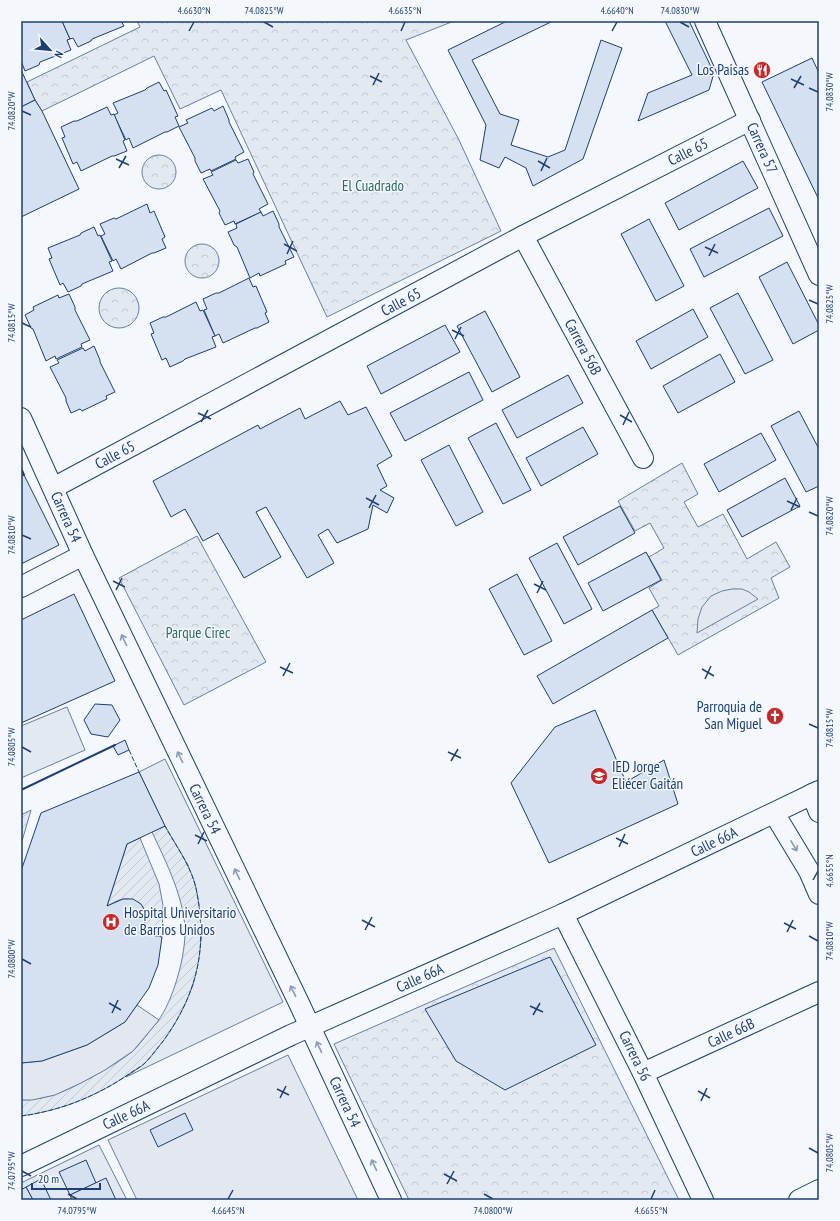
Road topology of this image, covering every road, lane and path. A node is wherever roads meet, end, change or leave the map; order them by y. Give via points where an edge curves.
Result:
1 (705, 21) edge
2 (750, 120) junction
3 (523, 236) junction
4 (819, 275) edge
5 (21, 418) edge
6 (643, 458) dead end
7 (53, 488) junction
8 (83, 556) junction
9 (21, 587) edge
10 (817, 799) edge
11 (774, 813) junction
12 (819, 894) edge
13 (563, 914) junction
14 (819, 992) edge
15 (310, 1026) junction
16 (644, 1073) junction
17 (21, 1166) edge
18 (819, 1190) edge
19 (391, 1200) edge
20 (703, 1200) edge
21 (799, 1200) edge

1 - 2 street, Carrera 57
2 - 3 street, Calle 65
2 - 4 street, Carrera 57
3 - 6 street, Carrera 56B
3 - 7 street, Calle 65
5 - 7 street, Carrera 54
7 - 8 street, Carrera 54
8 - 9 street
15 -> 8 street, Carrera 54
10 - 11 street, Calle 66A
11 -> 12 street via 809,871
11 - 13 street, Calle 66A
13 - 15 street, Calle 66A
13 - 16 street, Carrera 56
14 - 16 street, Calle 66B
15 - 17 street, Calle 66A
19 -> 15 street, Carrera 54
16 - 20 street, Carrera 56
18 - 21 street

